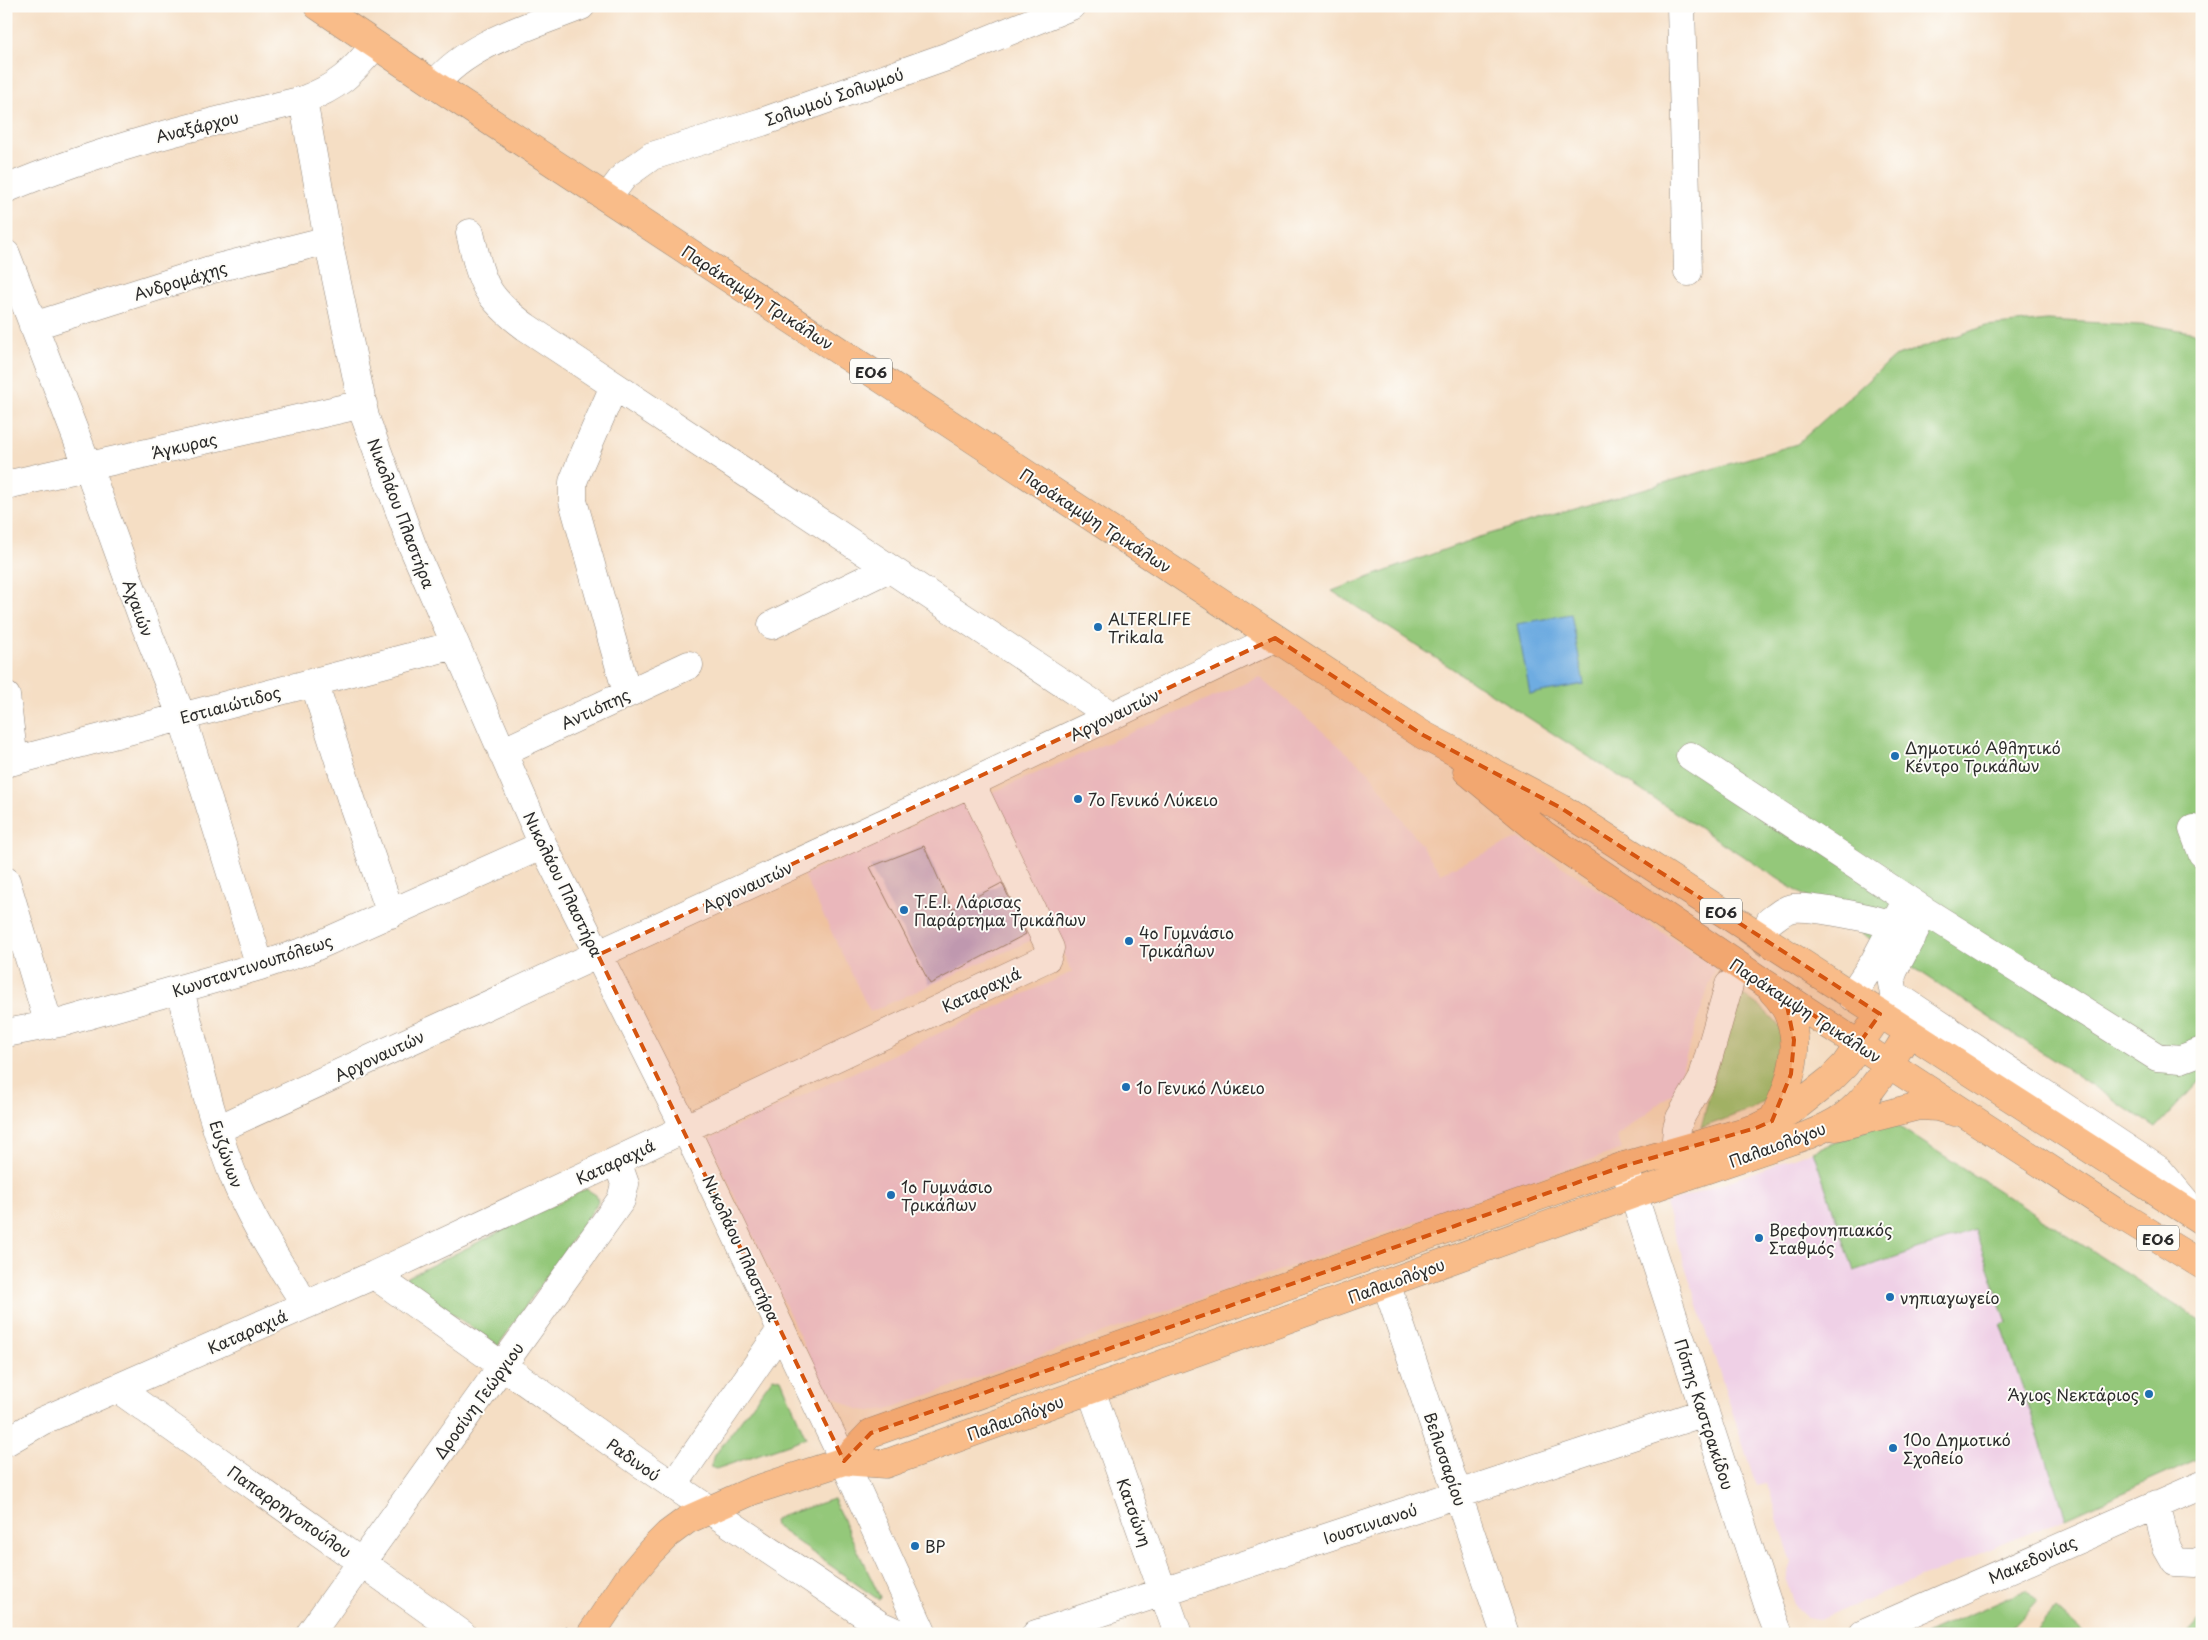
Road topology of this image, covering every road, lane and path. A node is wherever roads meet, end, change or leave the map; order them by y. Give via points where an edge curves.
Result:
1 (318, 6) edge
2 (581, 6) edge
3 (1071, 6) edge
4 (1681, 6) edge
5 (375, 45) junction
6 (435, 86) junction
7 (303, 100) junction
8 (6, 189) edge
9 (608, 197) junction
10 (470, 233) dead end
11 (328, 240) junction
12 (6, 254) edge
13 (1688, 272) dead end
14 (33, 326) junction
15 (614, 386) junction
16 (362, 404) junction
17 (88, 467) junction
18 (6, 486) edge
19 (889, 568) junction
20 (772, 625) dead end
21 (1274, 638) junction
22 (455, 645) junction
23 (689, 665) dead end
24 (314, 682) junction
25 (627, 693) junction
26 (6, 696) edge
27 (1112, 716) junction
28 (182, 717) junction
29 (1423, 735) junction
30 (502, 752) junction
31 (1690, 756) dead end
32 (10, 762) edge
33 (971, 783) junction
34 (543, 845) junction
35 (6, 881) edge
36 (1916, 905) junction
37 (391, 914) junction
38 (1770, 922) tunnel mouth
39 (1903, 931) junction
40 (598, 955) junction
41 (260, 966) junction
42 (1763, 982) junction
43 (1729, 985) tunnel mouth
44 (180, 990) junction
45 (1851, 996) junction
46 (1887, 1004) junction
47 (1915, 1023) junction
48 (49, 1025) junction
49 (6, 1033) edge
50 (1858, 1044) junction
51 (2202, 1051) edge
52 (1888, 1064) junction
53 (1965, 1114) junction
54 (1772, 1120) junction
55 (685, 1128) junction
56 (218, 1129) junction
57 (1808, 1135) junction
58 (1679, 1150) junction
59 (617, 1161) junction
60 (1624, 1166) junction
61 (1634, 1194) junction
62 (2201, 1221) edge
63 (2202, 1265) edge
64 (374, 1275) junction
65 (1386, 1283) junction
66 (306, 1305) junction
67 (781, 1330) junction
68 (502, 1366) junction
69 (118, 1388) junction
70 (1091, 1390) junction
71 (1705, 1412) junction
72 (6, 1442) edge
73 (844, 1461) junction
74 (2202, 1484) edge
75 (673, 1486) junction
76 (1458, 1494) junction
77 (2156, 1504) junction
78 (708, 1510) junction
79 (2202, 1560) edge
80 (362, 1562) junction
81 (1163, 1591) junction
82 (310, 1634) edge
83 (462, 1634) edge
84 (591, 1634) edge
85 (900, 1634) edge
86 (923, 1634) edge
87 (1036, 1634) edge
88 (1178, 1634) edge
89 (1505, 1634) edge
90 (1779, 1634) edge
91 (1863, 1634) edge

1 - 5 main road, Παράκαμψη Τρικάλων / ΕΟ6
2 - 6 street via 462,58 445,72
3 - 9 street, Σολωμού Σολωμού via 937,60 762,122 652,156 624,176
4 - 13 street
5 - 6 main road, Παράκαμψη Τρικάλων / ΕΟ6
5 - 7 street, Αναξάρχου via 340,83
6 - 9 main road, Παράκαμψη Τρικάλων / ΕΟ6
7 - 8 street, Αναξάρχου via 121,146
7 - 11 street, Νικολάου Πλαστήρα
9 - 21 main road, Παράκαμψη Τρικάλων / ΕΟ6
10 - 15 street via 479,271 493,299 526,327
11 - 14 street, Ανδρομάχης via 213,269
11 - 16 street, Νικολάου Πλαστήρα
12 - 14 street, Αχαιών
14 - 17 street, Αχαιών
15 - 19 street
15 - 25 street via 573,482 573,501
16 - 17 street, Άγκυρας
16 - 22 street, Νικολάου Πλαστήρα via 387,480
17 - 18 street, Άγκυρας
17 - 28 street, Αχαιών
19 - 20 street
19 - 27 street
21 - 27 street, Αργοναυτών
21 - 29 main road, Παράκαμψη Τρικάλων / ΕΟ6
22 - 24 street, Εστιαιώτιδος
22 - 30 street, Νικολάου Πλαστήρα
23 - 25 street, Αντιόπης
24 - 28 street, Εστιαιώτιδος
24 - 37 street
25 - 30 street, Αντιόπης
26 - 32 street
27 - 33 street, Αργοναυτών
28 - 32 street, Εστιαιώτιδος
28 - 41 street, Αχαιών
29 - 42 main road, Παράκαμψη Τρικάλων / ΕΟ6 via 1543,834
29 - 45 main road, Παράκαμψη Τρικάλων / ΕΟ6 via 1561,808
30 - 34 street, Νικολάου Πλαστήρα
31 - 36 street
33 - 40 street, Αργοναυτών
33 - 55 street, Καταραχιά via 1050,948 1047,958
34 - 37 street, Κωνσταντινουπόλεως
34 - 40 street, Νικολάου Πλαστήρα
35 - 48 street
36 - 39 street
36 - 51 street via 2157,1057 2181,1059
37 - 41 street, Κωνσταντινουπόλεως via 308,950
38 - 39 street via 1792,908 1809,908 1874,920
39 - 45 street via 1874,962
39 - 46 street
40 - 55 street, Νικολάου Πλαστήρα
40 - 56 street, Αργοναυτών
41 - 44 street, Κωνσταντινουπόλεως
42 - 50 main road, Παράκαμψη Τρικάλων / ΕΟ6
42 - 54 main road via 1788,1013 1794,1040 1789,1082
43 - 58 street via 1702,1080 1680,1118 1676,1139
44 - 48 street, Κωνσταντινουπόλεως
44 - 56 street, Ευζώνων
45 - 46 main road, Παράκαμψη Τρικάλων / ΕΟ6
46 - 47 main road, Παράκαμψη Τρικάλων / ΕΟ6
46 - 50 main road, Παλαιολόγου
47 - 52 main road, Παλαιολόγου
47 - 62 main road, Παράκαμψη Τρικάλων / ΕΟ6
48 - 49 street, Κωνσταντινουπόλεως
50 - 52 main road, Παράκαμψη Τρικάλων / ΕΟ6
50 - 54 main road, Παλαιολόγου via 1830,1080 1792,1110
52 - 53 main road, Παράκαμψη Τρικάλων / ΕΟ6
52 - 57 main road, Παλαιολόγου via 1856,1106 1830,1125
53 - 57 main road via 1919,1106
53 - 63 main road, Παράκαμψη Τρικάλων / ΕΟ6
54 - 58 main road, Παλαιολόγου via 1756,1128
55 - 59 street, Καταραχιά
55 - 67 street, Νικολάου Πλαστήρα
56 - 66 street, Ευζώνων via 242,1197 274,1256
57 - 61 main road, Παλαιολόγου
58 - 60 main road, Παλαιολόγου
59 - 64 street, Καταραχιά
59 - 68 street, Δροσίνη Γεώργιου via 624,1179 621,1200
60 - 61 street, Πόπης Καστρακίδου
60 - 73 main road, Παλαιολόγου via 871,1433
61 - 65 main road, Παλαιολόγου
61 - 71 street, Πόπης Καστρακίδου
64 - 66 street, Καταραχιά
64 - 68 street, Ραδινού
65 - 70 main road, Παλαιολόγου
65 - 76 street, Βελισσαρίου
66 - 69 street, Καταραχιά
67 - 73 street, Νικολάου Πλαστήρα
67 - 75 street
68 - 75 street, Ραδινού
68 - 80 street, Δροσίνη Γεώργιου
69 - 72 street, Καταραχιά via 42,1421
69 - 80 street, Παπαρρηγοπούλου
70 - 73 main road, Παλαιολόγου via 885,1464
70 - 81 street, Κατσώνη
71 - 76 street, Ιουστινιανού
71 - 90 street, Πόπης Καστρακίδου
73 - 78 main road, Παλαιολόγου via 752,1491
73 - 86 street, Νικολάου Πλαστήρα
74 - 77 street, Μακεδονίας
75 - 78 street, Ραδινού
76 - 81 street, Ιουστινιανού
76 - 89 street, Βελισσαρίου
77 - 79 street via 2167,1548 2175,1562
77 - 91 street, Μακεδονίας
78 - 84 main road, Παλαιολόγου via 677,1527 651,1551
78 - 85 street, Ραδινού
80 - 82 street, Δροσίνη Γεώργιου
80 - 83 street, Παπαρρηγοπούλου
81 - 87 street, Ιουστινιανού
81 - 88 street, Κατσώνη

